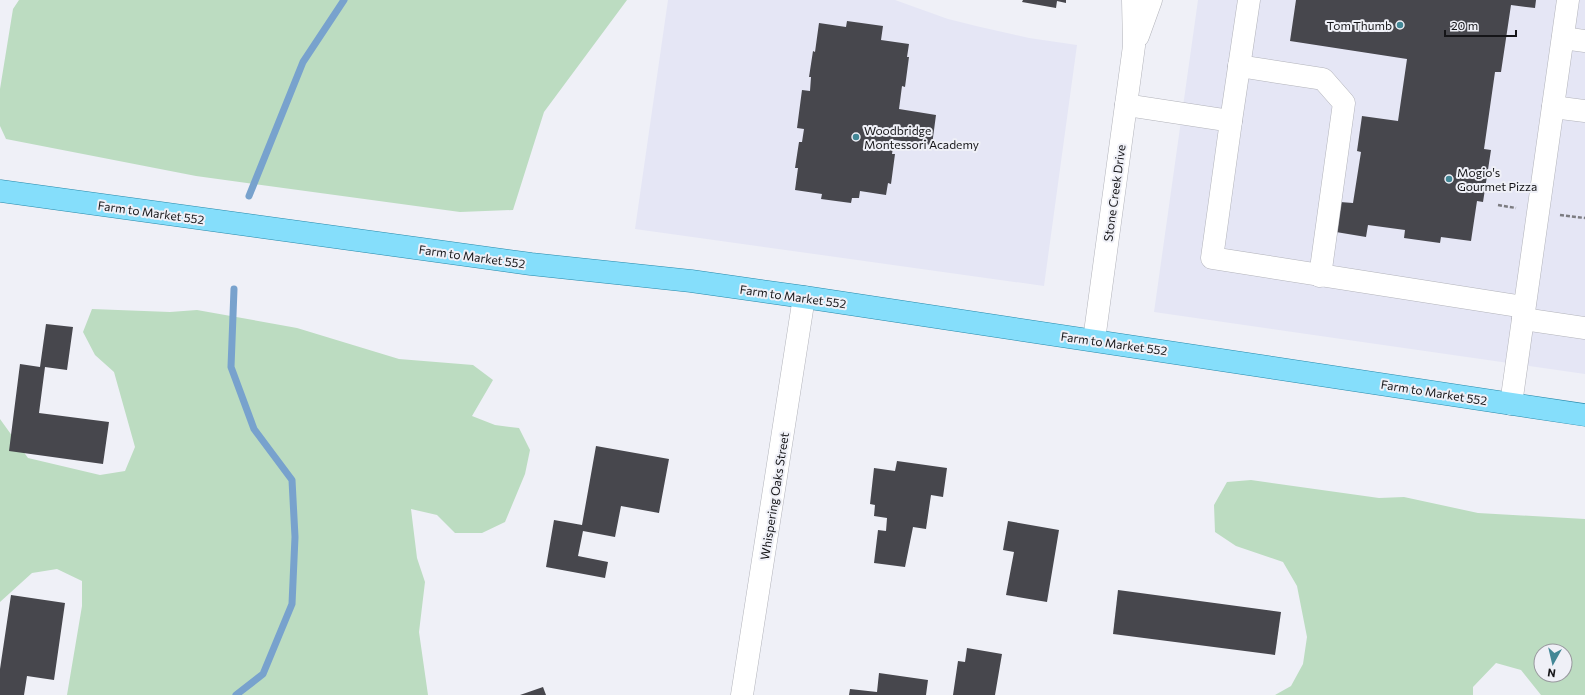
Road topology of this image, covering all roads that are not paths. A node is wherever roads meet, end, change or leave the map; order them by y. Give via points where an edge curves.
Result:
1 (1133, 0) edge
2 (1151, 0) edge
3 (1249, 0) edge
4 (1568, 0) edge
5 (1563, 38) junction
6 (1585, 41) edge
7 (1134, 46) junction
8 (1239, 66) junction
9 (1126, 105) junction
10 (1553, 107) junction
11 (1585, 111) edge
12 (1230, 121) junction
13 (0, 191) edge
14 (1320, 276) junction
15 (804, 297) junction
16 (1524, 313) junction
17 (1585, 328) edge
18 (1094, 340) junction
19 (1511, 404) junction
20 (1585, 414) edge
21 (742, 695) edge

1 - 7 street, Stone Creek Drive
2 - 7 street, Stone Creek Drive
3 - 8 street
4 - 5 street
5 - 6 street
5 - 10 street
7 - 9 street, Stone Creek Drive
8 - 12 street
8 - 14 street via 1323,79 1344,103
9 - 12 street
9 - 18 street, Stone Creek Drive
10 - 11 street
10 - 16 street
12 - 14 street via 1212,258
13 - 15 main road, Farm to Market 552 via 530,264 691,281
14 - 16 street
15 - 18 main road, Farm to Market 552
15 - 21 street, Whispering Oaks Street
16 - 17 street
16 - 19 street
18 - 19 main road, Farm to Market 552
19 - 20 main road, Farm to Market 552

